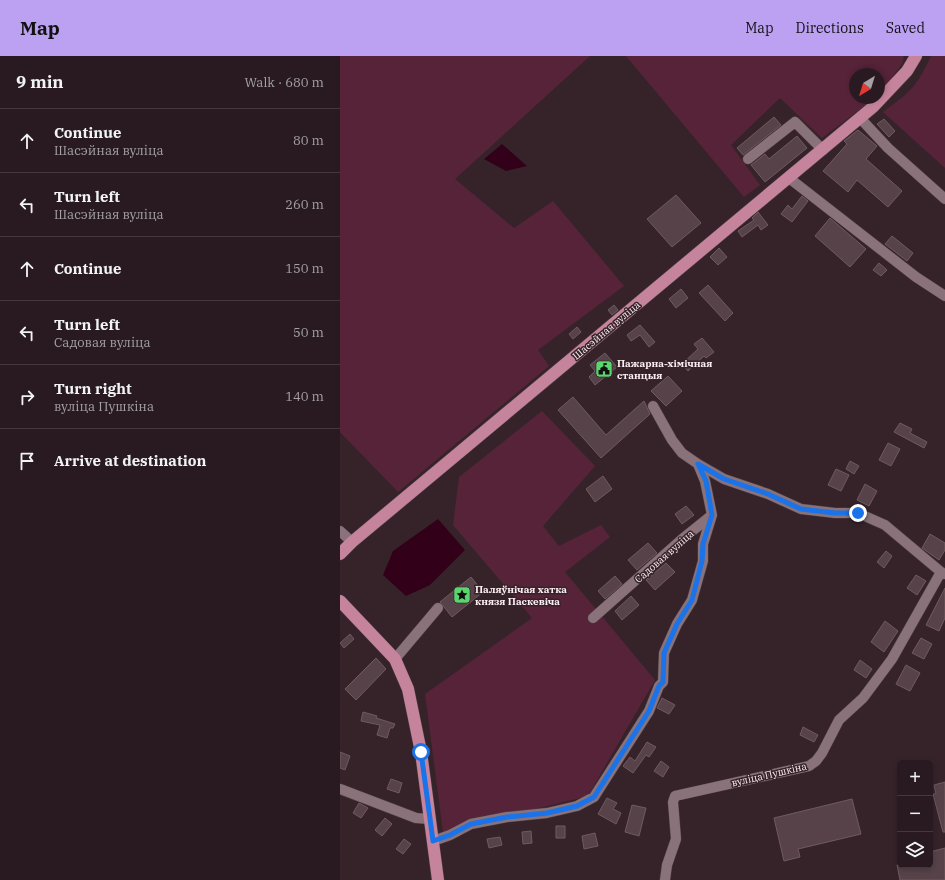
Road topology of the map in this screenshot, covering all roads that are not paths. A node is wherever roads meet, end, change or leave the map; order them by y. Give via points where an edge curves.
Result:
1 (916, 56) edge
2 (860, 118) junction
3 (823, 150) junction
4 (748, 159) dead end
5 (789, 178) junction
6 (945, 199) edge
7 (945, 296) edge
8 (653, 406) dead end
9 (698, 464) junction
10 (712, 515) junction
11 (340, 531) edge
12 (352, 542) junction
13 (340, 554) edge
14 (943, 573) edge
15 (340, 601) edge
16 (438, 608) dead end
17 (593, 618) dead end
18 (394, 659) junction
19 (340, 789) edge
20 (429, 819) junction
21 (433, 841) junction
22 (438, 880) edge
23 (666, 880) edge

1 - 2 main road, Шасэйная вуліца via 907,72
2 - 3 main road, Шасэйная вуліца
2 - 6 street via 888,148
3 - 4 street via 794,122
3 - 5 main road, Шасэйная вуліца
5 - 7 street via 916,277
5 - 12 main road, Шасэйная вуліца
8 - 9 street, вуліца Пушкіна via 682,453
9 - 10 street via 706,481
9 - 14 street, вуліца Пушкіна via 724,479 801,509 858,513 885,525
10 - 17 street, Садовая вуліца
10 - 21 street via 703,544 702,561 692,600 677,624 664,653 663,682 649,711 594,797 577,806 555,811 471,824
11 - 12 street
12 - 13 main road, Шасэйная вуліца
14 - 23 street, вуліца Пушкіна via 892,659 863,698 839,720 816,761 809,766 676,796 673,802 676,838 667,865
15 - 18 main road
16 - 18 street
18 - 20 main road via 409,696 421,752
19 - 20 street via 416,818
20 - 21 main road
21 - 22 main road

